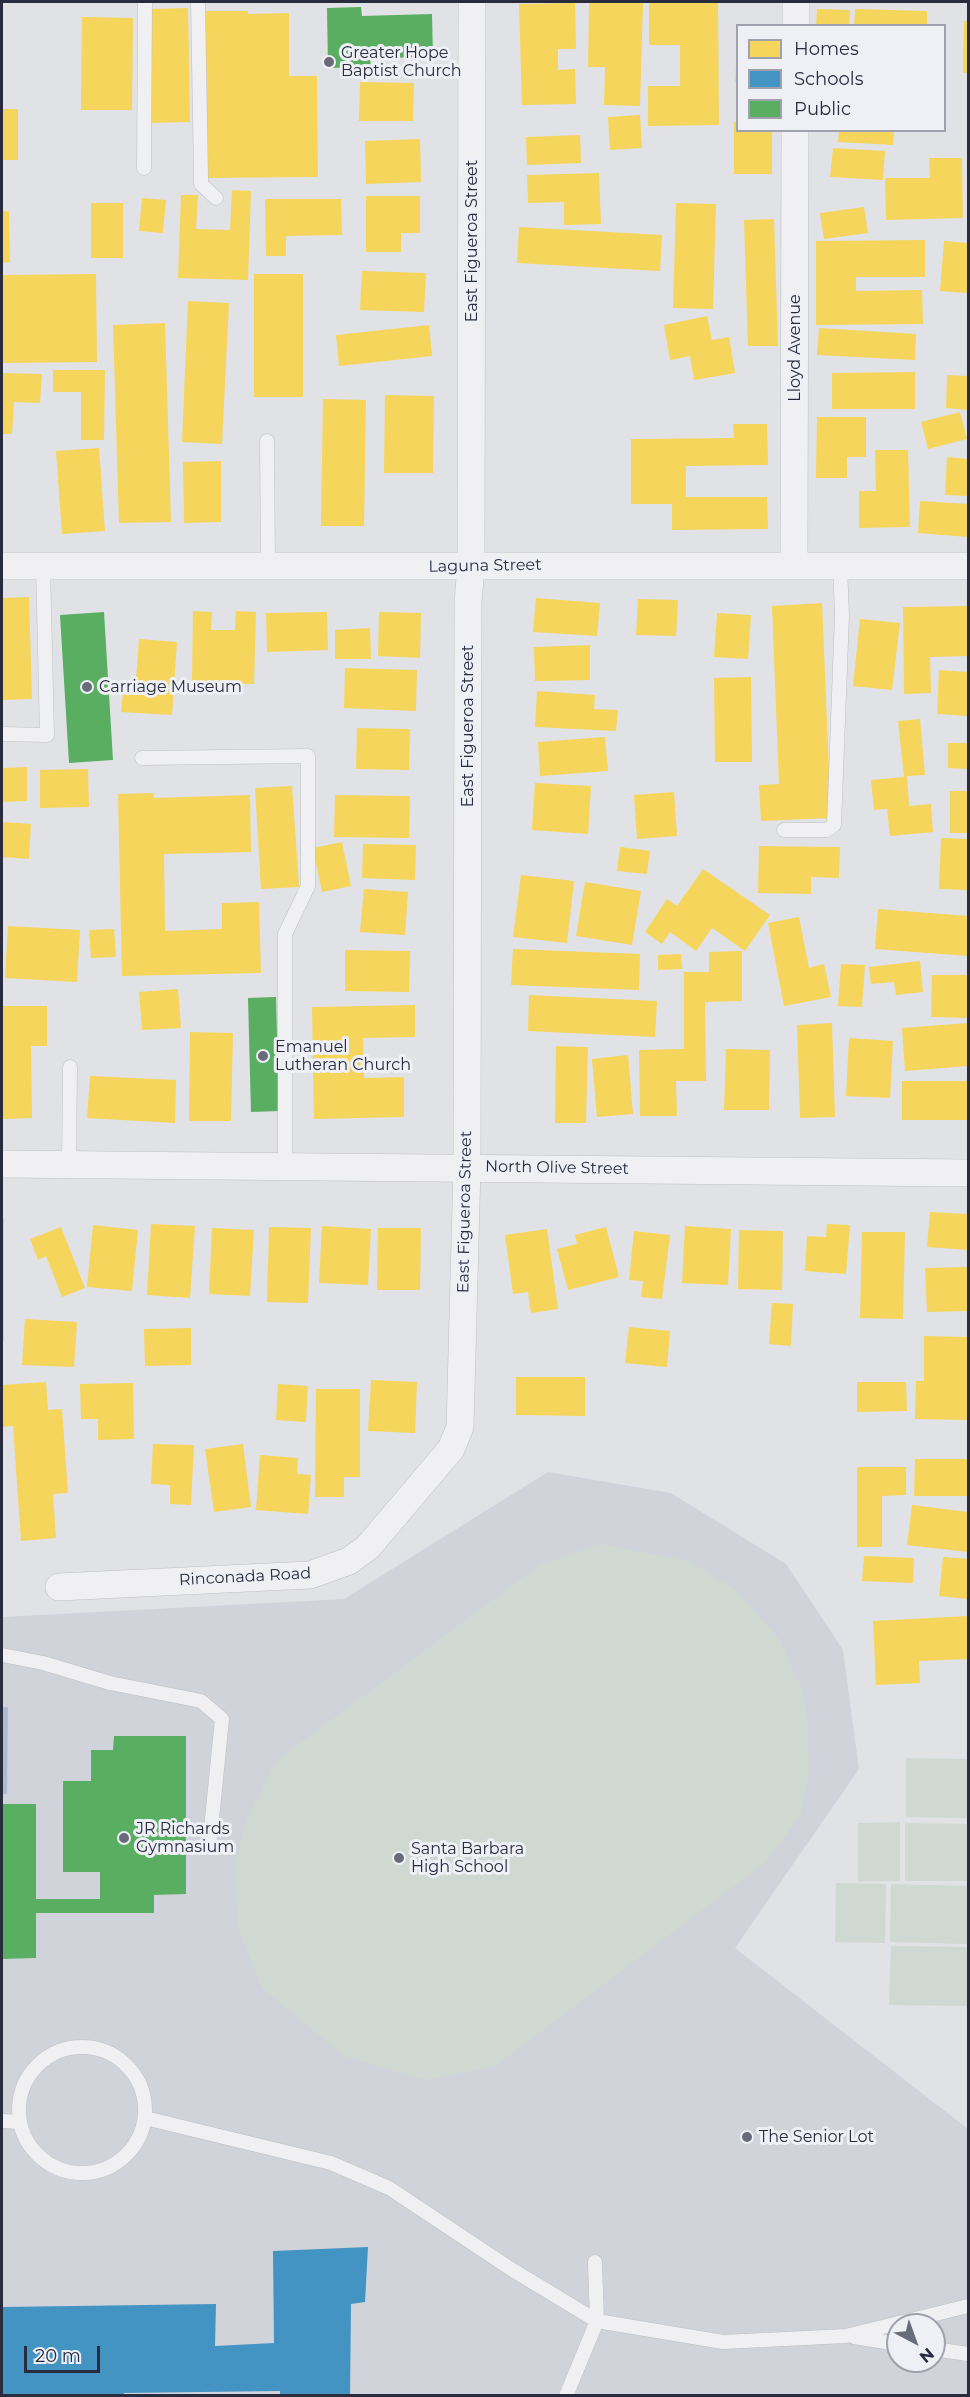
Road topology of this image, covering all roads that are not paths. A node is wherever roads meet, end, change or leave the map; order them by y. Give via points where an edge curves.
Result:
1 (145, 2) edge
2 (198, 2) edge
3 (472, 2) edge
4 (796, 2) edge
5 (796, 24) edge
6 (795, 132) edge
7 (144, 168) dead end
8 (216, 198) dead end
9 (267, 441) dead end
10 (2, 566) edge
11 (42, 566) junction
12 (794, 566) junction
13 (840, 566) junction
14 (969, 566) edge
15 (268, 567) junction
16 (471, 567) junction
17 (2, 734) edge
18 (142, 758) dead end
19 (783, 830) dead end
20 (70, 1067) dead end
21 (2, 1164) edge
22 (69, 1165) junction
23 (285, 1166) junction
24 (467, 1168) junction
25 (969, 1173) edge
26 (451, 1449) joint
27 (59, 1587) dead end
28 (2, 1655) edge
29 (210, 1839) dead end
30 (145, 2118) junction
31 (2, 2121) edge
32 (20, 2122) junction
33 (595, 2262) dead end
34 (969, 2306) edge
35 (597, 2321) junction
36 (846, 2336) junction
37 (886, 2342) edge
38 (946, 2351) edge
39 (969, 2354) edge
40 (566, 2396) edge

1 - 7 lane
2 - 8 lane via 201,184
3 - 16 street, East Figueroa Street
4 - 5 street
6 - 12 street, Lloyd Avenue
9 - 15 lane
10 - 11 street, Laguna Street
11 - 15 street, Laguna Street
11 - 17 lane via 47,735
12 - 13 street, Laguna Street
12 - 16 street, Laguna Street
13 - 14 street, Laguna Street
13 - 19 lane via 842,615 834,825 827,831
15 - 16 street, Laguna Street
16 - 24 street, East Figueroa Street
18 - 23 lane via 308,756 308,886 285,934
20 - 22 lane
21 - 22 street, North Olive Street
22 - 23 street, North Olive Street
23 - 24 street, North Olive Street
24 - 25 street, North Olive Street
24 - 26 street, East Figueroa Street via 460,1427
26 - 27 street, Rinconada Road via 368,1548 322,1573
28 - 29 lane via 201,1701 222,1719
30 - 32 lane via 128,2153 112,2165 74,2173 38,2156 26,2140
30 - 32 lane via 144,2096 135,2076 121,2060 102,2050 81,2047 59,2051 40,2063 27,2080 20,2100
30 - 35 lane via 331,2163 389,2188
31 - 32 lane
33 - 35 lane
34 - 36 lane
35 - 36 lane via 722,2342
35 - 40 lane
36 - 37 lane
38 - 39 lane

